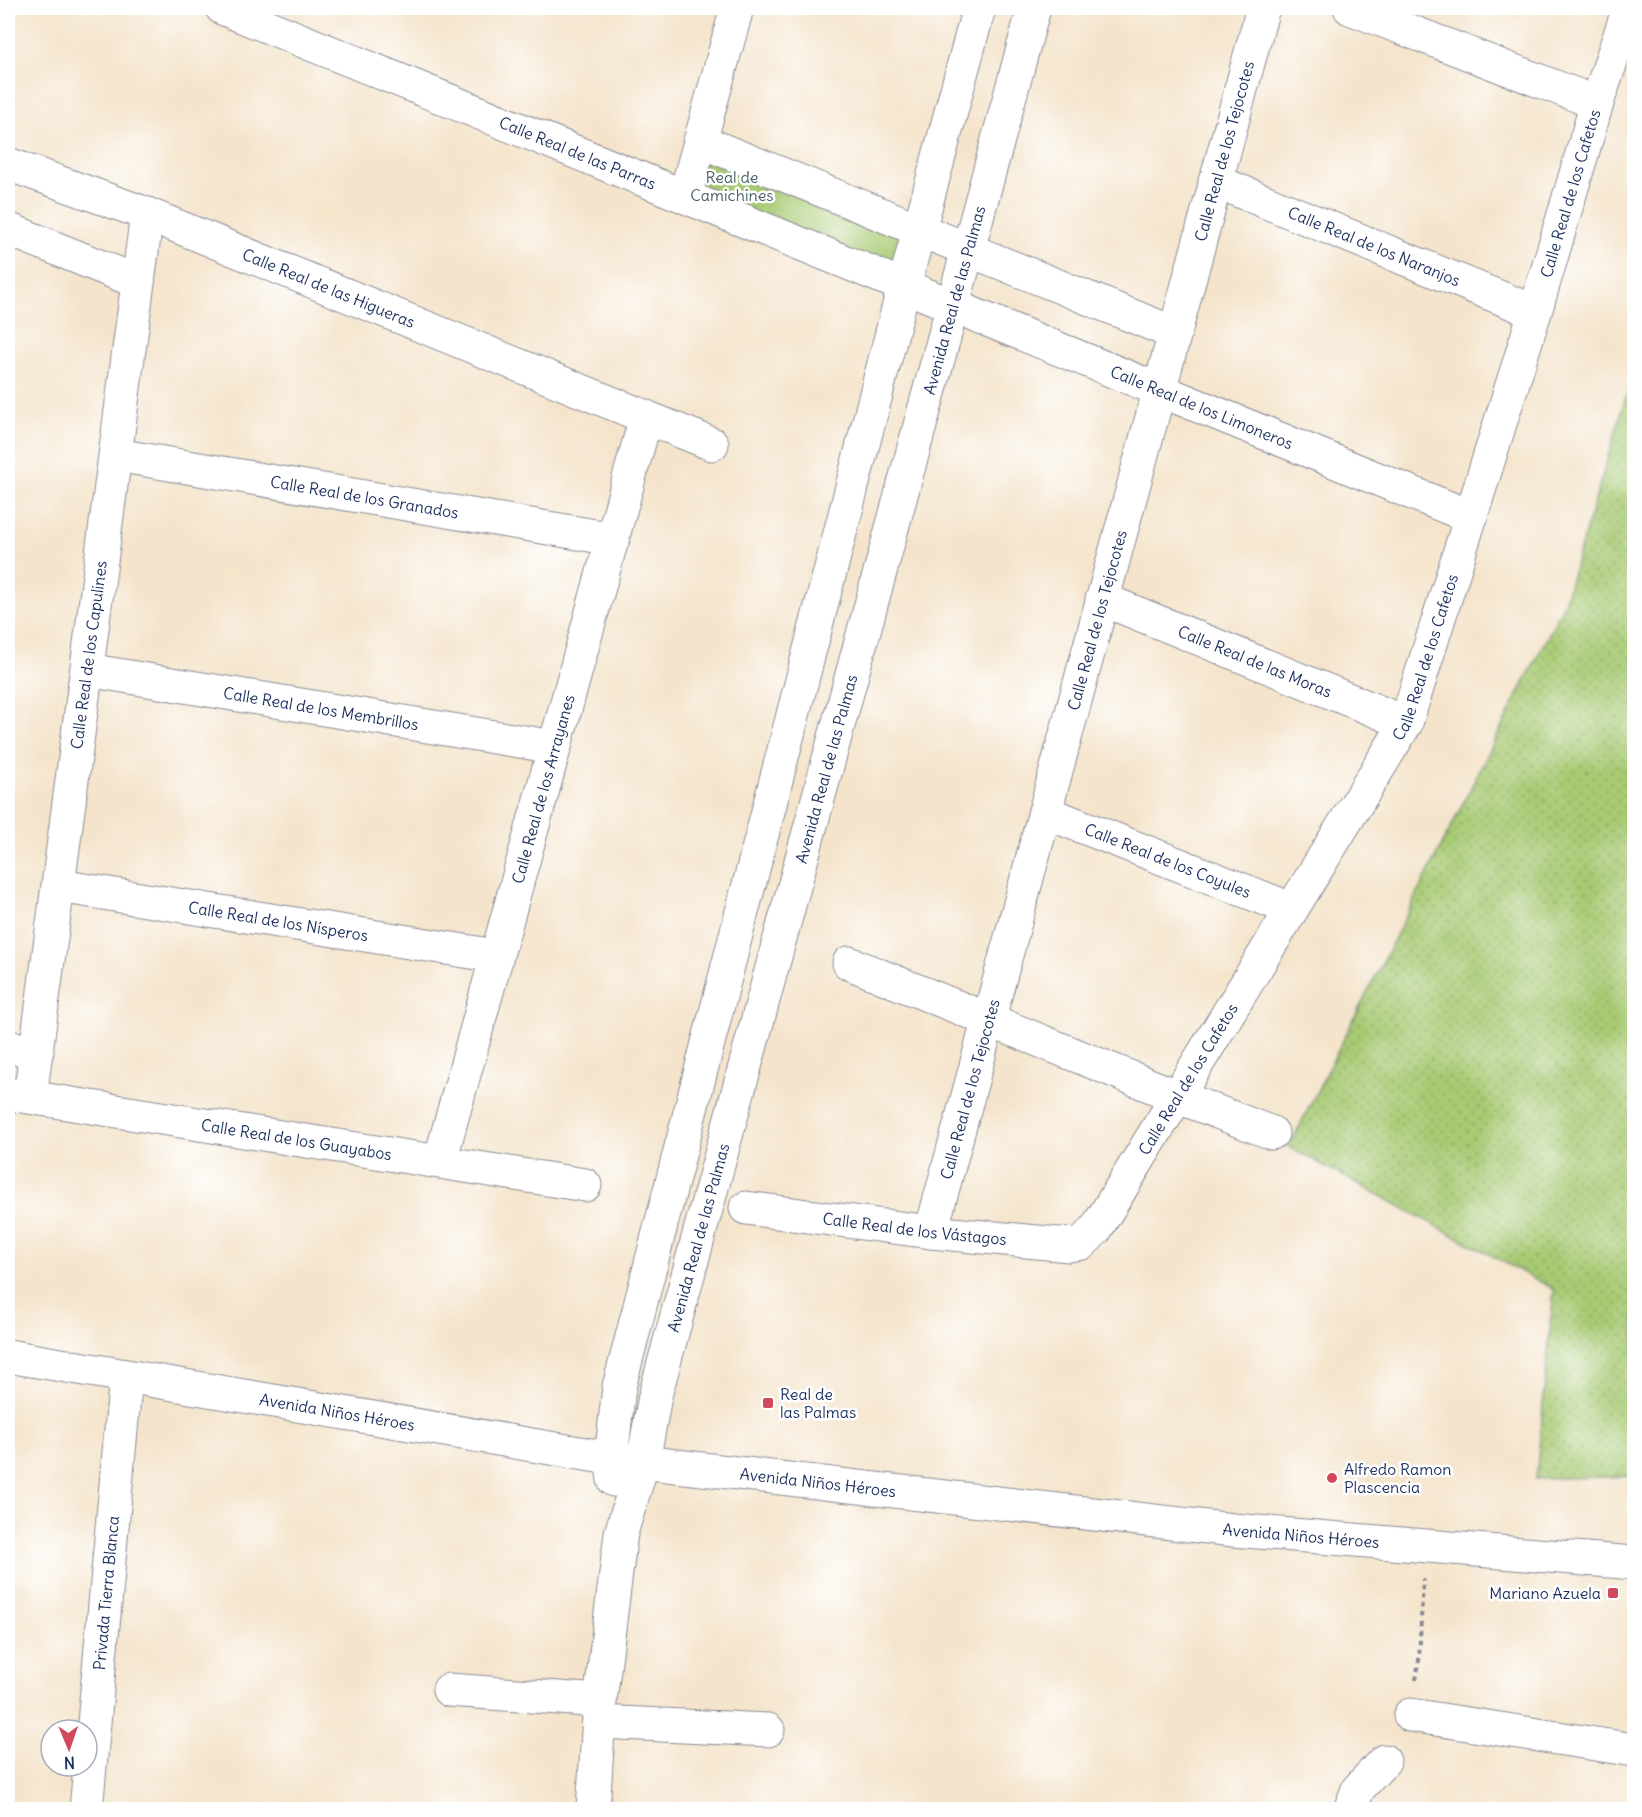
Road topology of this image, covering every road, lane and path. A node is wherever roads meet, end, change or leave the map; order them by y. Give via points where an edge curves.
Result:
1 (222, 8) edge
2 (737, 8) edge
3 (979, 8) edge
4 (1034, 8) edge
5 (1263, 8) edge
6 (1350, 8) edge
7 (1629, 8) edge
8 (1597, 103) junction
9 (700, 141) junction
10 (8, 164) edge
11 (1215, 181) junction
12 (685, 196) junction
13 (147, 214) junction
14 (8, 229) edge
15 (920, 230) junction
16 (969, 250) junction
17 (138, 282) junction
18 (930, 297) junction
19 (1535, 312) junction
20 (1174, 333) junction
21 (1159, 390) junction
22 (646, 417) junction
23 (712, 444) dead end
24 (116, 455) junction
25 (1471, 517) junction
26 (613, 539) junction
27 (1102, 599) junction
28 (87, 670) junction
29 (1406, 723) junction
30 (555, 747) junction
31 (1045, 812) junction
32 (59, 886) junction
33 (1291, 909) junction
34 (496, 956) junction
35 (849, 963) dead end
36 (988, 1020) junction
37 (22, 1049) edge
38 (19, 1096) edge
39 (1176, 1096) junction
40 (1272, 1132) dead end
41 (440, 1161) junction
42 (585, 1185) dead end
43 (746, 1208) dead end
44 (931, 1232) junction
45 (1082, 1243) joint
46 (8, 1356) edge
47 (126, 1376) junction
48 (611, 1458) junction
49 (643, 1462) junction
50 (621, 1533) junction
51 (1425, 1546) junction
52 (1635, 1563) edge
53 (450, 1690) dead end
54 (600, 1712) junction
55 (1410, 1715) joint
56 (768, 1730) dead end
57 (1635, 1750) edge
58 (1384, 1761) dead end
59 (86, 1809) edge
60 (593, 1809) edge
61 (1350, 1809) edge

1 - 12 street, Calle Real de las Parras
2 - 9 street
3 - 15 street, Avenida Real de las Palmas
4 - 16 street, Avenida Real de las Palmas
5 - 11 street, Calle Real de los Tejocotes
6 - 8 street
7 - 8 street, Calle Real de los Cafetos
8 - 19 street, Calle Real de los Cafetos
9 - 12 street
9 - 15 street
10 - 13 street, Calle Real de las Higueras
11 - 19 street, Calle Real de los Naranjos
11 - 20 street, Calle Real de los Tejocotes
12 - 18 street, Calle Real de las Parras
13 - 17 street, Calle Real de los Capulines
13 - 22 street, Calle Real de las Higueras
14 - 17 street
15 - 16 street
15 - 18 street, Avenida Real de las Palmas
16 - 18 street, Avenida Real de las Palmas
16 - 20 street
17 - 24 street, Calle Real de los Capulines
18 - 21 street, Calle Real de los Limoneros
18 - 48 street, Avenida Real de las Palmas via 619,1387
18 - 49 street, Avenida Real de las Palmas via 655,1396
19 - 25 street, Calle Real de los Cafetos
20 - 21 street, Calle Real de los Tejocotes
21 - 25 street, Calle Real de los Limoneros
21 - 27 street, Calle Real de los Tejocotes
22 - 23 street, Calle Real de las Higueras
22 - 26 street, Calle Real de los Arrayanes
24 - 26 street, Calle Real de los Granados
24 - 28 street, Calle Real de los Capulines
25 - 29 street, Calle Real de los Cafetos
26 - 30 street, Calle Real de los Arrayanes
27 - 29 street, Calle Real de las Moras
27 - 31 street, Calle Real de los Tejocotes
28 - 30 street, Calle Real de los Membrillos
28 - 32 street, Calle Real de los Capulines
29 - 33 street, Calle Real de los Cafetos
30 - 34 street, Calle Real de los Arrayanes
31 - 33 street, Calle Real de los Coyules
31 - 36 street, Calle Real de los Tejocotes
32 - 34 street, Calle Real de los Nísperos
32 - 37 street, Calle Real de los Capulines
33 - 39 street, Calle Real de los Cafetos
34 - 41 street, Calle Real de los Arrayanes
35 - 36 street
36 - 39 street
36 - 44 street, Calle Real de los Tejocotes
37 - 38 street, Calle Real de los Capulines
38 - 41 street, Calle Real de los Guayabos
39 - 40 street
39 - 45 street, Calle Real de los Cafetos via 1096,1229
41 - 42 street, Calle Real de los Guayabos
43 - 44 street, Calle Real de los Vástagos
44 - 45 street, Calle Real de los Vástagos
46 - 47 street, Avenida Niños Héroes
47 - 48 street, Avenida Niños Héroes
47 - 59 street, Privada Tierra Blanca
48 - 49 street, Avenida Niños Héroes
48 - 50 street, Avenida Real de las Palmas
49 - 50 street, Avenida Real de las Palmas
49 - 51 street, Avenida Niños Héroes via 1233,1530
50 - 54 street, Avenida Real de las Palmas
51 - 52 street, Avenida Niños Héroes
51 - 55 path via 1419,1660
53 - 54 street
54 - 56 street
54 - 60 street, Avenida Real de las Palmas
55 - 57 street
58 - 61 street via 1358,1789

